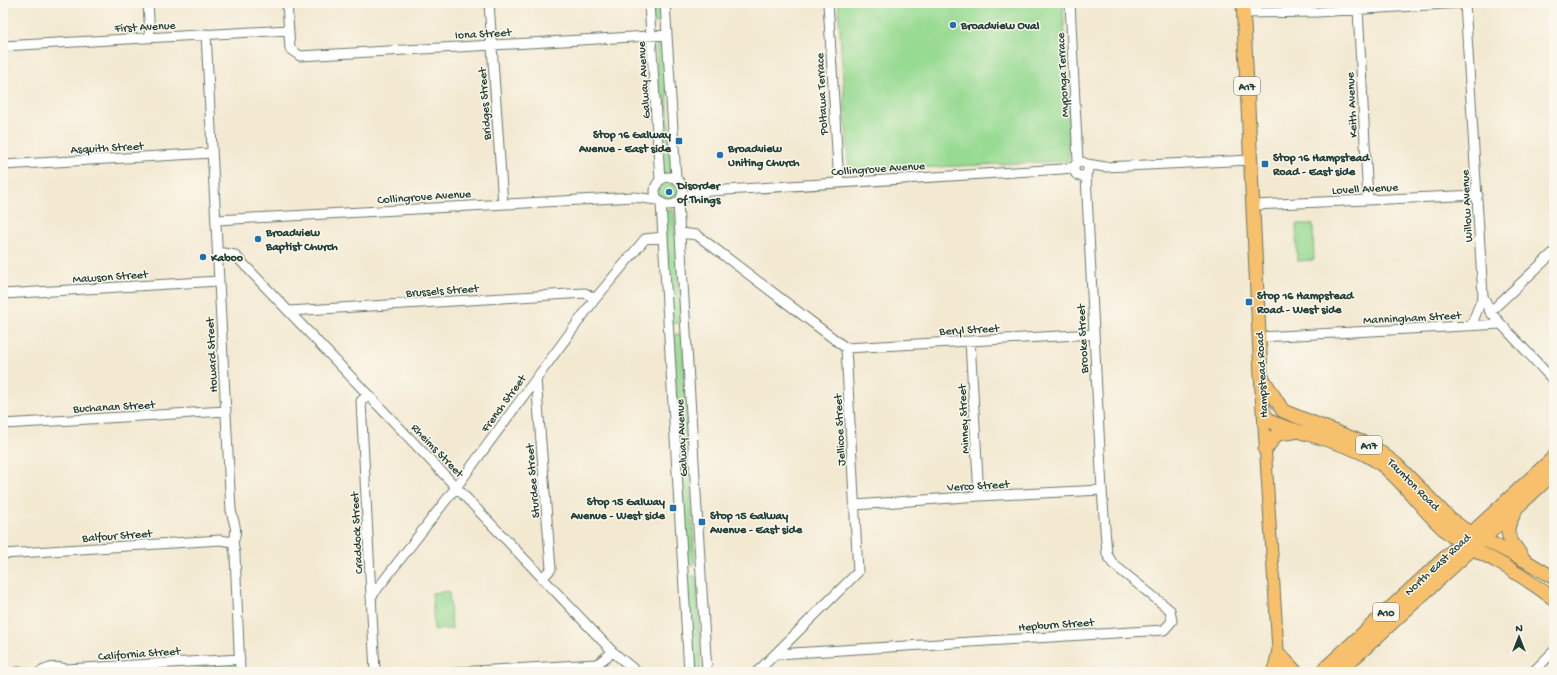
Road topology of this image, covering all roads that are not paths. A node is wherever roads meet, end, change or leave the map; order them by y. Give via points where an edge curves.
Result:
1 (148, 3) edge
2 (287, 3) edge
3 (489, 3) edge
4 (649, 3) edge
5 (665, 3) edge
6 (828, 3) edge
7 (1070, 3) edge
8 (1460, 3) edge
9 (1465, 3) edge
10 (1243, 8) edge
11 (1358, 9) junction
12 (289, 30) junction
13 (206, 34) junction
14 (667, 35) junction
15 (651, 36) junction
16 (150, 37) junction
17 (492, 45) junction
18 (3, 46) edge
19 (212, 153) junction
20 (1251, 160) junction
21 (3, 165) edge
22 (1082, 168) junction
23 (676, 178) junction
24 (660, 180) junction
25 (839, 183) junction
26 (683, 187) junction
27 (695, 192) junction
28 (1478, 195) junction
29 (658, 198) junction
30 (1368, 200) junction
31 (680, 201) junction
32 (503, 204) junction
33 (1253, 205) junction
34 (217, 220) junction
35 (680, 233) junction
36 (663, 238) junction
37 (218, 252) junction
38 (1554, 252) edge
39 (219, 281) junction
40 (3, 294) edge
41 (1483, 296) junction
42 (595, 299) junction
43 (289, 311) junction
44 (1490, 312) junction
45 (1501, 324) junction
46 (1471, 326) junction
47 (1094, 334) junction
48 (1259, 337) junction
49 (970, 341) junction
50 (846, 348) junction
51 (1261, 375) junction
52 (536, 379) junction
53 (1554, 380) edge
54 (368, 395) junction
55 (226, 411) junction
56 (1263, 411) junction
57 (3, 424) edge
58 (1300, 432) junction
59 (1265, 450) junction
60 (1554, 457) edge
61 (1554, 473) edge
62 (457, 486) junction
63 (1102, 490) junction
64 (979, 496) junction
65 (855, 505) junction
66 (1518, 506) junction
67 (1472, 532) junction
68 (1484, 538) junction
69 (233, 542) junction
70 (1467, 545) junction
71 (3, 554) edge
72 (1524, 560) junction
73 (542, 578) junction
74 (1554, 578) edge
75 (371, 597) junction
76 (1554, 599) edge
77 (1554, 651) edge
78 (613, 652) junction
79 (1279, 653) junction
80 (777, 654) junction
81 (240, 659) junction
82 (17, 672) edge
83 (25, 672) edge
84 (40, 672) edge
85 (240, 672) edge
86 (375, 672) edge
87 (458, 672) edge
88 (636, 672) edge
89 (689, 672) edge
90 (707, 672) edge
91 (757, 672) edge
92 (1274, 672) edge
93 (1284, 672) edge
94 (1296, 672) edge
95 (1321, 672) edge
96 (1339, 672) edge
97 (1533, 672) edge

1 - 16 street
2 - 12 street
3 - 17 street, Bridges Street
4 - 15 street, Galway Avenue
5 - 14 street
6 - 25 street, Poltawa Terrace
7 - 22 street, Myponga Terrace
8 - 11 street
9 - 28 street, Willow Avenue
10 - 11 street via 1317,12
10 - 20 highway, Hampstead Road / A17
11 - 30 street, Keith Avenue
12 - 13 street, First Avenue
12 - 17 street, Iona Street via 290,49 300,56
13 - 16 street, First Avenue
13 - 19 street, Howard Street
14 - 15 street, Iona Street
14 - 23 street
15 - 17 street, Iona Street
15 - 24 street, Galway Avenue
16 - 18 street, First Avenue
17 - 32 street, Bridges Street
19 - 21 street, Asquith Street
19 - 34 street, Howard Street
20 - 22 street, Collingrove Avenue
20 - 33 highway, Hampstead Road / A17
22 - 25 street, Collingrove Avenue
22 - 47 street, Brooke Street
23 - 24 street
23 - 26 street
24 - 29 street
25 - 27 street, Collingrove Avenue
26 - 27 street, Collingrove Avenue
26 - 31 street
27 - 31 street, Collingrove Avenue
28 - 30 street, Lovell Avenue
28 - 41 street, Willow Avenue
29 - 31 street via 671,206
29 - 32 street, Collingrove Avenue
29 - 36 street, Galway Avenue
30 - 33 street, Lovell Avenue
31 - 35 street, Galway Avenue
32 - 34 street, Collingrove Avenue
33 - 48 highway, Hampstead Road / A17
34 - 37 street, Howard Street
35 - 50 street via 697,235
35 - 90 street, Galway Avenue
36 - 42 street, French Street via 645,239
36 - 89 street, Galway Avenue
37 - 39 street, Howard Street
37 - 43 street, Rheims Street via 235,255
38 - 44 street
39 - 40 street, Mawson Street
39 - 55 street, Howard Street
41 - 44 street, Willow Avenue
41 - 46 street, Manningham Street
42 - 43 street, Brussels Street via 585,293
42 - 52 street, French Street
43 - 54 street, Rheims Street
44 - 45 street, Willow Avenue
45 - 46 street, Manningham Street
45 - 53 street, Willow Avenue
46 - 48 street, Manningham Street
47 - 49 street, Beryl Street
47 - 63 street, Brooke Street
48 - 51 highway, Hampstead Road / A17
49 - 50 street, Beryl Street
49 - 64 street, Minney Street
50 - 65 street, Jellicoe Street
51 - 56 highway, Hampstead Road / A17
51 - 67 highway, Taunton Road / A17 via 1283,411 1362,441 1380,451 1445,514
52 - 62 street, French Street
52 - 73 street, Sturdee Street via 551,569
54 - 62 street, Rheims Street
54 - 75 street, Craddock Street via 361,401
55 - 57 street, Buchanan Street
55 - 69 street, Howard Street via 230,510 236,527
56 - 58 highway, Taunton Road / A17 via 1268,420
56 - 59 main road, Hampstead Road
58 - 59 highway via 1277,434
58 - 70 highway, Taunton Road / A17 via 1365,454 1379,463 1441,527
59 - 79 main road, Hampstead Road
60 - 67 highway, North East Road / A10
61 - 66 highway, North East Road / A10
62 - 73 street, Rheims Street
62 - 75 street, French Street
63 - 64 street, Verco Street
63 - 80 street, Hepburn Street via 1107,554 1113,564 1170,610 1172,621 1164,630
64 - 65 street, Verco Street
65 - 80 street, Jellicoe Street via 858,572
66 - 68 highway, North East Road / A10
66 - 72 highway via 1507,529
67 - 68 highway, A17
67 - 70 highway, North East Road / A10
68 - 70 highway, North East Road / A10
68 - 72 highway, A17
69 - 71 street, Balfour Street via 220,540
69 - 81 street, Howard Street via 236,554
70 - 76 highway, A17
70 - 95 highway, North East Road / A10
70 - 96 highway, North East Road / A10
72 - 74 highway, A17
73 - 78 street, Rheims Street
75 - 86 street, Craddock Street
77 - 97 street
78 - 87 street via 596,664
78 - 88 street, Rheims Street
79 - 92 main road, Hampstead Road
79 - 93 main road, Hampstead Road
79 - 94 highway
80 - 91 street, Jellicoe Street
81 - 84 street, California Street via 66,669 56,666
81 - 85 street, Howard Street
82 - 83 street

